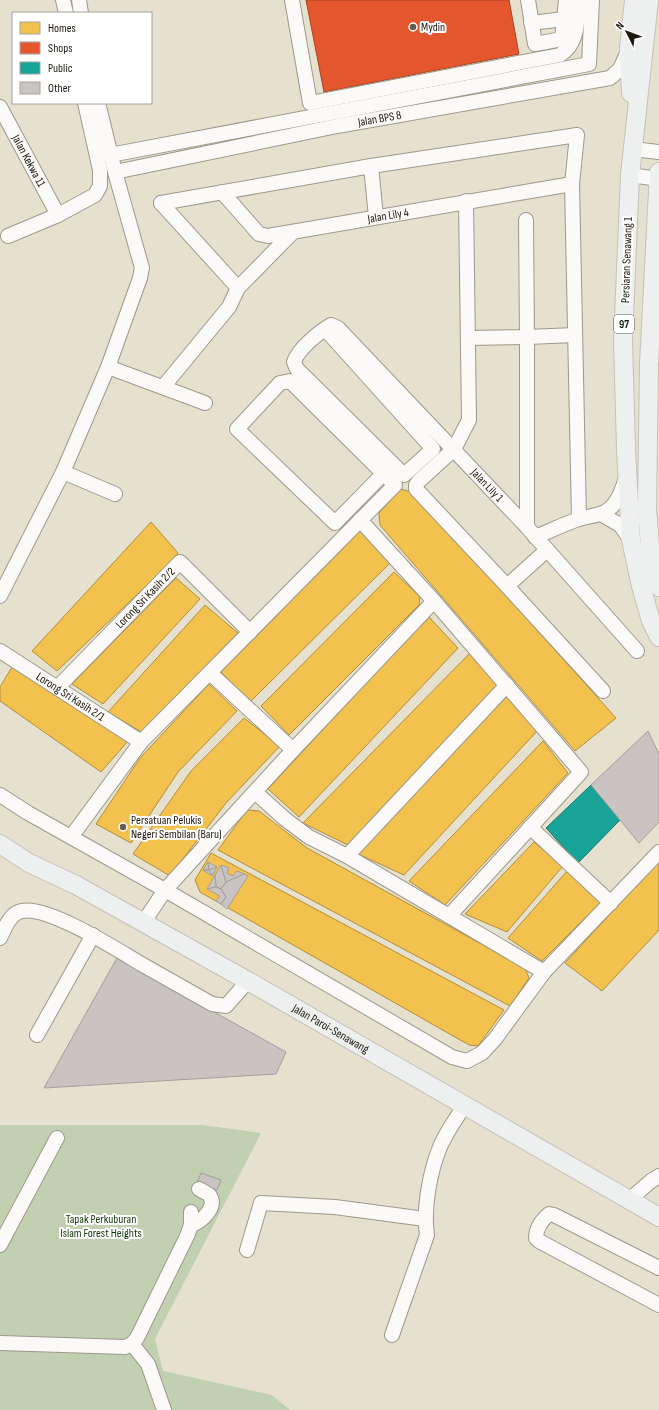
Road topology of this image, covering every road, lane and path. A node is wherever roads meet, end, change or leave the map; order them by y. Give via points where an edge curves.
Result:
1 (63, 0) edge
2 (79, 0) edge
3 (292, 0) edge
4 (528, 0) edge
5 (566, 0) edge
6 (579, 0) edge
7 (592, 0) edge
8 (634, 0) edge
9 (649, 0) edge
10 (66, 12) edge
11 (81, 12) edge
12 (564, 19) junction
13 (532, 23) junction
14 (629, 48) junction
15 (86, 104) edge
16 (98, 104) edge
17 (0, 107) edge
18 (633, 149) junction
19 (659, 152) edge
20 (110, 155) junction
21 (371, 166) junction
22 (114, 172) junction
23 (630, 175) junction
24 (659, 176) edge
25 (572, 184) junction
26 (222, 192) junction
27 (466, 201) junction
28 (58, 215) junction
29 (376, 217) junction
30 (526, 220) dead end
31 (293, 232) junction
32 (8, 236) dead end
33 (238, 288) junction
34 (328, 327) junction
35 (575, 335) junction
36 (527, 337) junction
37 (469, 338) junction
38 (108, 367) junction
39 (163, 387) junction
40 (205, 403) dead end
41 (454, 449) junction
42 (63, 472) junction
43 (384, 474) junction
44 (628, 474) junction
45 (400, 480) junction
46 (116, 494) dead end
47 (601, 514) junction
48 (579, 519) junction
49 (360, 520) junction
50 (531, 532) junction
51 (631, 540) junction
52 (547, 550) junction
53 (508, 586) junction
54 (659, 587) edge
55 (0, 596) edge
56 (434, 601) junction
57 (250, 632) junction
58 (659, 637) edge
59 (0, 651) edge
60 (637, 651) dead end
61 (210, 673) junction
62 (507, 685) junction
63 (57, 688) junction
64 (603, 691) dead end
65 (141, 742) junction
66 (293, 750) junction
67 (255, 792) junction
68 (0, 795) edge
69 (530, 827) junction
70 (71, 837) junction
71 (0, 844) edge
72 (659, 852) edge
73 (347, 856) junction
74 (0, 857) edge
75 (76, 885) junction
76 (166, 890) junction
77 (611, 903) junction
78 (449, 916) junction
79 (143, 923) junction
80 (93, 935) junction
81 (0, 938) edge
82 (544, 972) junction
83 (248, 981) junction
84 (37, 1035) dead end
85 (465, 1104) junction
86 (57, 1138) dead end
87 (659, 1176) edge
88 (199, 1189) dead end
89 (629, 1200) junction
90 (659, 1217) edge
91 (426, 1219) junction
92 (0, 1245) edge
93 (247, 1250) dead end
94 (659, 1268) edge
95 (659, 1305) edge
96 (392, 1335) dead end
97 (0, 1343) edge
98 (132, 1344) junction
99 (164, 1410) edge

1 - 10 street
2 - 11 street
3 - 6 street via 310,103 560,55 575,37
4 - 13 street
5 - 12 street
7 - 20 street via 589,64
8 - 14 main road
9 - 18 main road, Persiaran Senawang 1 / 97
12 - 13 street
12 - 13 street via 562,39 535,44
14 - 18 main road
14 - 22 street, Jalan BPS 8 via 620,69 610,78 337,126
15 - 28 street via 100,170 100,186 95,195
16 - 20 street
17 - 28 street, Jalan Kekwa 11
18 - 19 street
18 - 23 main road, Persiaran Senawang 1 / 97
20 - 22 street
21 - 25 street via 577,135
21 - 26 street
21 - 29 street
22 - 38 street via 142,268
23 - 24 street
23 - 44 main road, Persiaran Senawang 1 / 97 via 624,341
24 - 54 main road, 97 via 649,364 647,509 650,545
25 - 27 street, Jalan Lily 4
25 - 35 street
26 - 31 street, Jalan Lily 4 via 259,234 268,236
26 - 33 street via 161,203
27 - 29 street, Jalan Lily 4
27 - 37 street
28 - 32 street
29 - 31 street, Jalan Lily 4
30 - 36 street
31 - 33 street
33 - 39 street via 228,306
34 - 41 street, Jalan Lily 1 via 338,328
34 - 45 street via 433,449
34 - 45 street via 296,355 294,362 297,369
35 - 36 street
35 - 48 street
36 - 37 street
36 - 50 street
37 - 41 street via 469,420
38 - 39 street
38 - 42 street
39 - 40 street
41 - 50 street, Jalan Lily 1
41 - 53 street via 419,481 416,489
42 - 46 street
42 - 55 street
43 - 43 street via 290,381 280,383 237,429 335,523
43 - 45 street
44 - 47 street via 615,504
44 - 51 main road, Persiaran Senawang 1 / 97
45 - 49 street
47 - 48 street
47 - 51 street via 620,525
48 - 50 street
49 - 56 street
49 - 57 street
50 - 52 street, Jalan Lily 1
51 - 58 main road, Persiaran Senawang 1 / 97 via 651,621
52 - 53 street
52 - 60 street, Jalan Lily 1
53 - 64 street
56 - 62 street
56 - 66 street
57 - 61 street
57 - 63 street, Lorong Sri Kasih 2/2 via 180,562
59 - 63 street, Lorong Sri Kasih 2/1
61 - 65 street
61 - 66 street
62 - 69 street via 581,772
62 - 73 street
63 - 65 street, Lorong Sri Kasih 2/1
65 - 70 street
66 - 67 street
67 - 73 street via 309,837
67 - 76 street
68 - 70 street
69 - 77 street
69 - 78 street
70 - 76 street
71 - 75 main road, Jalan Paroi-Senawang via 29,863
72 - 77 street
73 - 78 street
74 - 75 main road via 46,879
75 - 79 main road, Jalan Paroi-Senawang
76 - 79 street
76 - 82 street via 452,1057 467,1061 482,1053 495,1039
77 - 82 street
78 - 82 street
79 - 83 main road, Jalan Paroi-Senawang
80 - 81 street via 42,913 23,910 10,918
80 - 83 street via 212,1004 226,1006
80 - 84 street
83 - 85 main road, Jalan Paroi-Senawang
85 - 89 main road, Jalan Paroi-Senawang
85 - 91 street via 440,1147 428,1187
86 - 92 street
87 - 89 street
88 - 98 street via 209,1195 212,1203 210,1209 196,1223 191,1219
89 - 90 main road, Jalan Paroi-Senawang
91 - 93 street via 335,1207 260,1203
91 - 96 street via 427,1235
94 - 95 street via 554,1215 549,1214 544,1218 536,1232 539,1241
97 - 98 street via 125,1347
98 - 99 street via 148,1364

